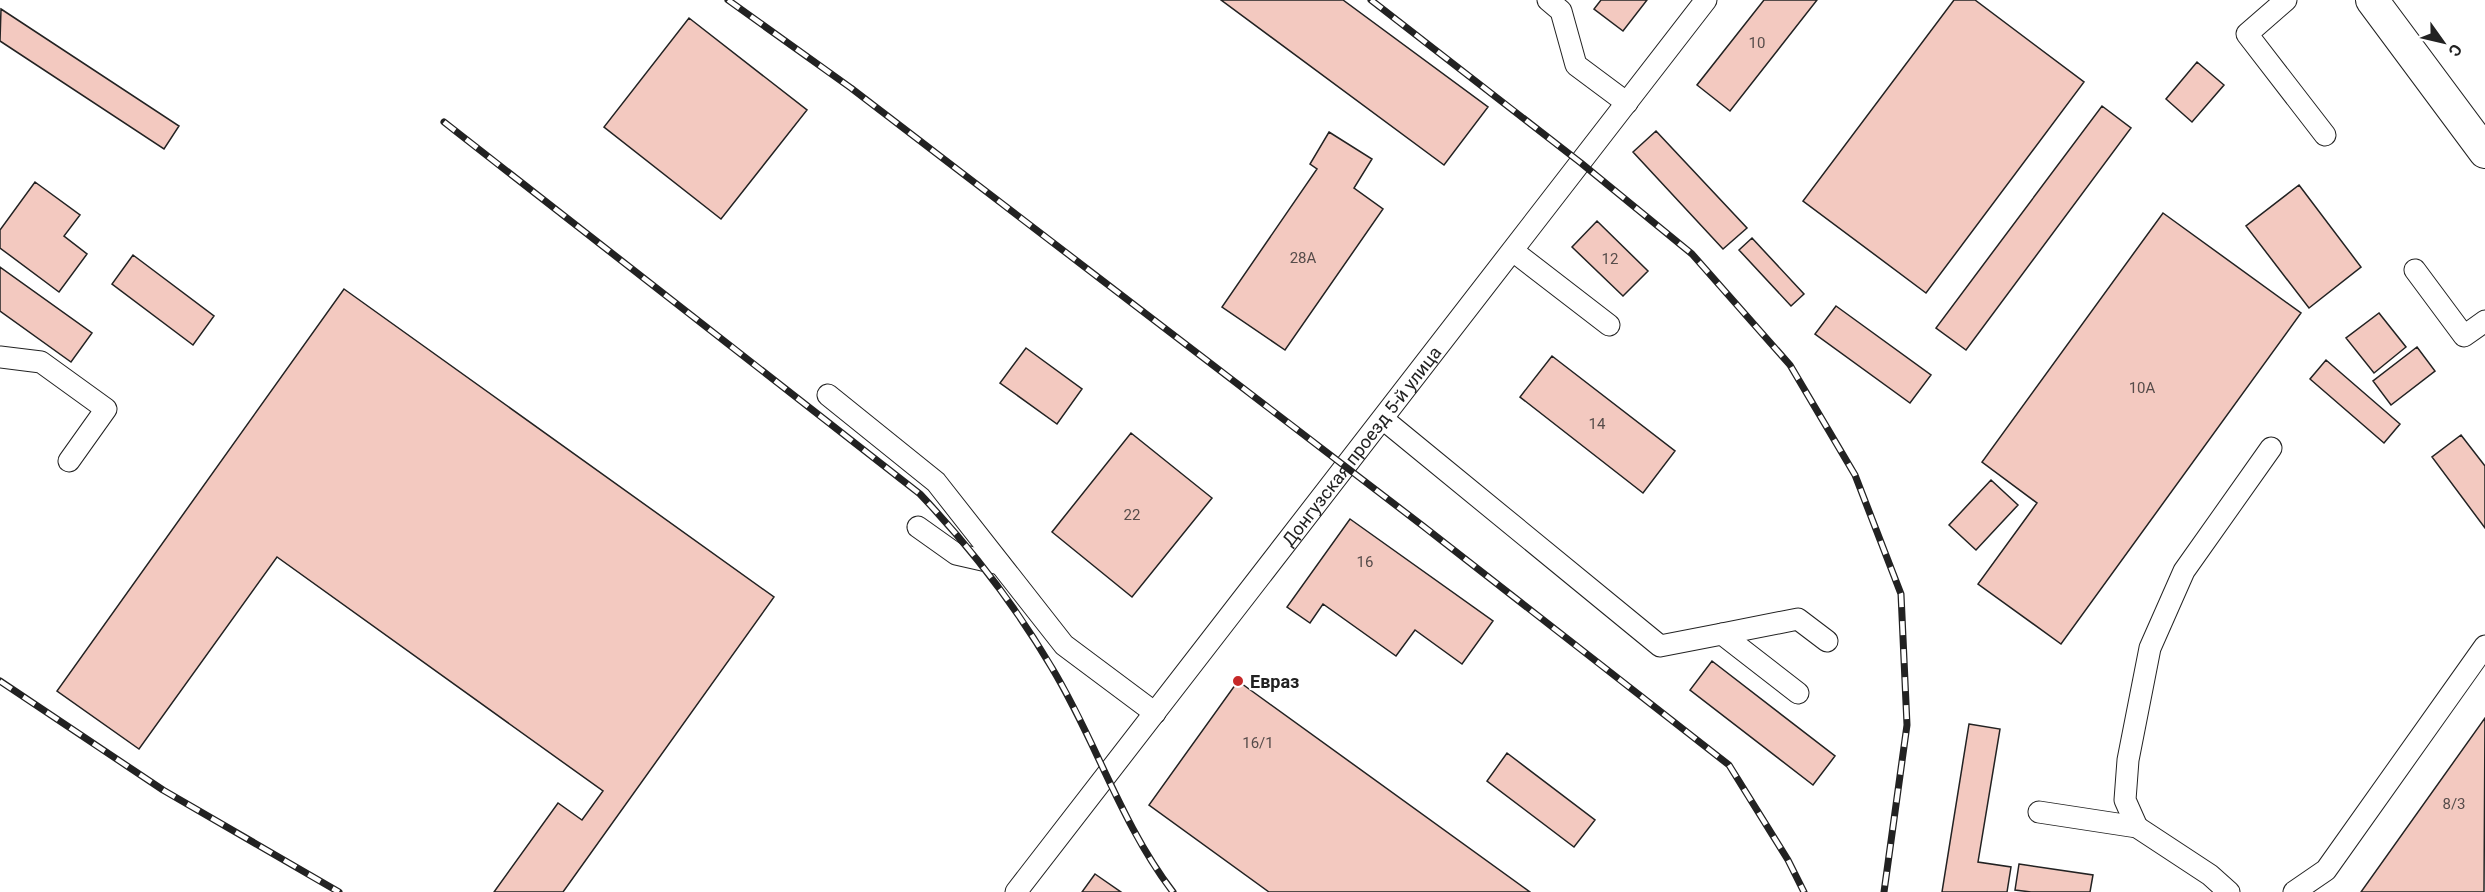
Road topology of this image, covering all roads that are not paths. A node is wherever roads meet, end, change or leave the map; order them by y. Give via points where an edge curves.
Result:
1 (1548, 0) edge
2 (1706, 0) edge
3 (2286, 0) edge
4 (2373, 0) edge
5 (1627, 103) junction
6 (2325, 135) dead end
7 (2485, 152) edge
8 (1513, 251) junction
9 (2415, 270) dead end
10 (2485, 321) edge
11 (1609, 325) dead end
12 (1, 360) edge
13 (828, 395) dead end
14 (1383, 419) junction
15 (2271, 448) dead end
16 (69, 461) dead end
17 (918, 527) dead end
18 (1000, 564) junction
19 (1722, 634) junction
20 (1827, 641) dead end
21 (2485, 646) edge
22 (1798, 693) dead end
23 (1155, 713) junction
24 (2039, 812) dead end
25 (2137, 827) junction
26 (1016, 892) edge
27 (2229, 892) edge
28 (2294, 892) edge

1 - 5 street via 1561,11 1576,65
2 - 5 street, Донгузская проезд 5-й улица
3 - 6 street via 2247,34
4 - 7 highway
5 - 8 street, Донгузская проезд 5-й улица
8 - 11 street
8 - 14 street, Донгузская проезд 5-й улица
9 - 10 street via 2464,336
12 - 16 street via 41,362 106,410
13 - 18 street via 936,482
14 - 19 street via 1660,646
14 - 23 street, Донгузская проезд 5-й улица
15 - 25 street via 2184,571 2150,648 2128,760 2125,800
17 - 18 street via 956,554
18 - 23 street via 1064,645
19 - 20 street via 1798,619
19 - 22 street
21 - 28 street via 2326,870
23 - 26 street, Донгузская проезд 5-й улица
24 - 25 street
25 - 27 street

